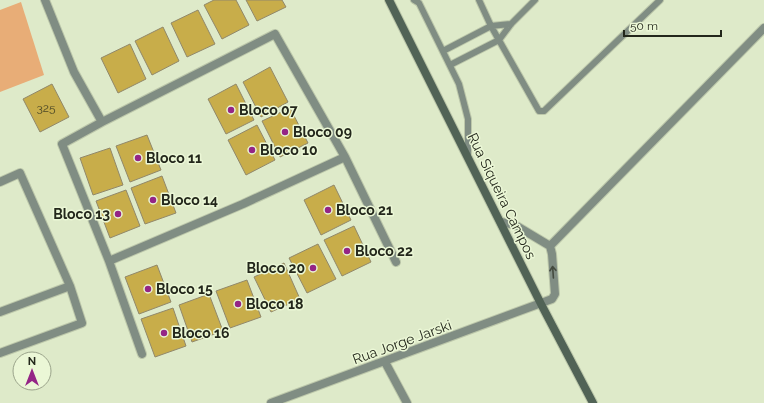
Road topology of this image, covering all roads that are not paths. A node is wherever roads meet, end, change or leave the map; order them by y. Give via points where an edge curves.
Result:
1 (45, 0) edge
2 (389, 0) edge
3 (414, 0) edge
4 (479, 0) edge
5 (535, 0) edge
6 (660, 0) edge
7 (511, 24) junction
8 (491, 26) junction
9 (764, 28) edge
10 (499, 40) junction
11 (443, 51) junction
12 (450, 65) junction
13 (102, 122) junction
14 (345, 157) junction
15 (468, 157) junction
16 (0, 182) edge
17 (501, 222) junction
18 (550, 246) junction
19 (109, 261) junction
20 (396, 262) dead end
21 (70, 286) junction
22 (541, 304) junction
23 (0, 312) edge
24 (0, 353) edge
25 (142, 354) dead end
26 (385, 362) junction
27 (271, 403) edge
28 (407, 403) edge
29 (593, 403) edge

1 - 13 street via 74,72
2 - 15 main road, Rua Siqueira Campos
3 - 11 lane via 419,4
4 - 8 lane
5 - 7 lane
6 - 10 lane via 544,112 539,111
7 - 8 lane
7 - 10 lane
8 - 10 lane
8 - 11 lane
9 - 18 street
10 - 12 lane
11 - 12 lane
12 - 15 lane via 459,84 468,119
13 - 14 street via 275,34
13 - 19 street via 62,144
14 - 19 street
14 - 20 street
15 - 17 main road, Rua Siqueira Campos
16 - 21 street via 20,173
17 - 18 street via 515,225
17 - 22 main road, Rua Siqueira Campos
22 -> 18 street via 552,299 555,294
19 - 25 street
21 - 23 street
21 - 24 street via 82,323
22 - 26 street, Rua Jorge Jarski
22 - 29 main road, Rua Siqueira Campos
26 - 27 street, Rua Jorge Jarski
26 - 28 street

